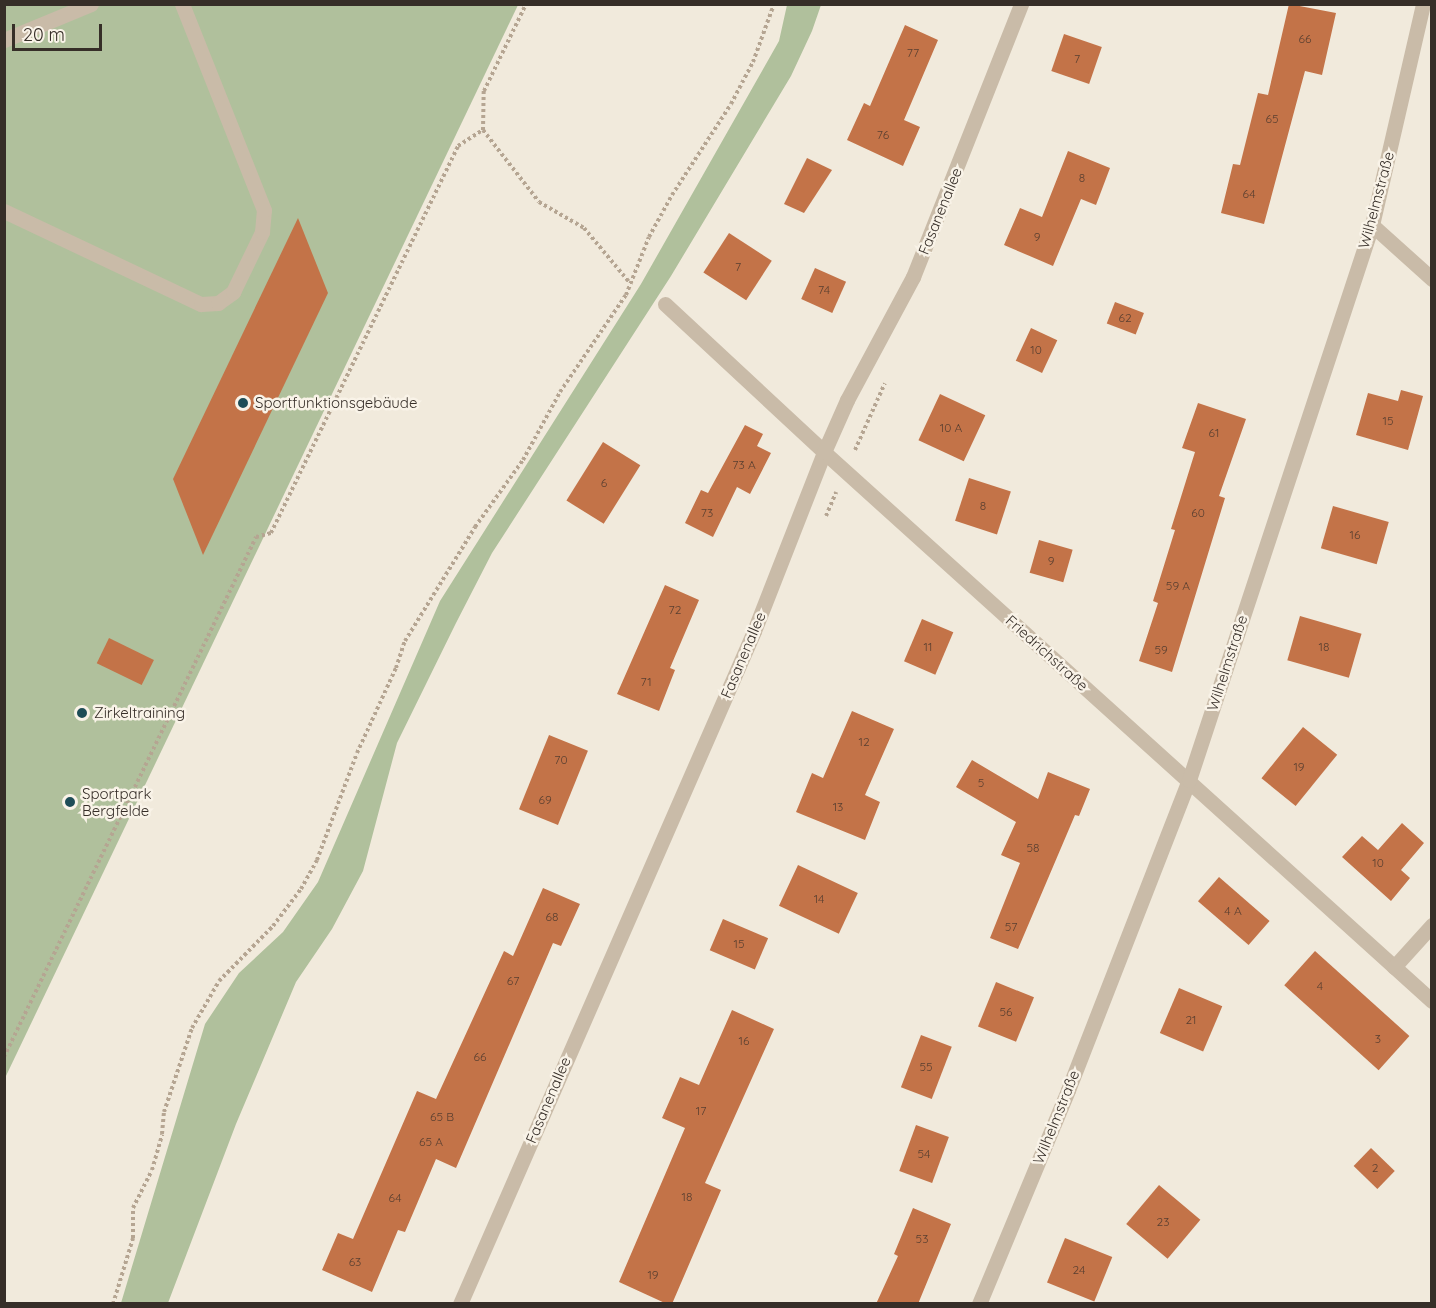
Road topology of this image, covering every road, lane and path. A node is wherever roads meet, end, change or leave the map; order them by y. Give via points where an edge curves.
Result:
1 (91, 4) edge
2 (182, 4) edge
3 (526, 4) edge
4 (774, 4) edge
5 (1021, 4) edge
6 (1424, 4) edge
7 (4, 40) edge
8 (483, 130) junction
9 (4, 211) edge
10 (1372, 225) junction
11 (1431, 279) edge
12 (630, 283) junction
13 (665, 304) dead end
14 (824, 452) junction
15 (1189, 780) junction
16 (1431, 925) edge
17 (1394, 967) junction
18 (1431, 1001) edge
19 (4, 1057) edge
20 (113, 1304) edge
21 (460, 1304) edge
22 (979, 1304) edge

1 - 7 street
2 - 9 street via 264,210 262,232 233,292 218,303 201,304
3 - 8 path via 484,91
4 - 12 path via 753,62 731,104 672,195
5 - 14 street, Fasanenallee via 913,277 847,400
6 - 10 street, Wilhelmstraße
8 - 12 path via 539,202 584,228
8 - 19 path via 458,146 271,533 256,537
10 - 11 street
10 - 15 street, Wilhelmstraße
12 - 20 path via 560,392 523,460 475,526 405,641 317,860 301,890 273,926 219,981 192,1028 164,1112 152,1170 134,1208 133,1238
13 - 14 street, Friedrichstraße
14 - 15 street, Friedrichstraße
14 - 21 street, Fasanenallee via 754,631
15 - 17 street, Friedrichstraße
15 - 22 street, Wilhelmstraße via 1068,1090
16 - 17 street
17 - 18 street, Friedrichstraße

